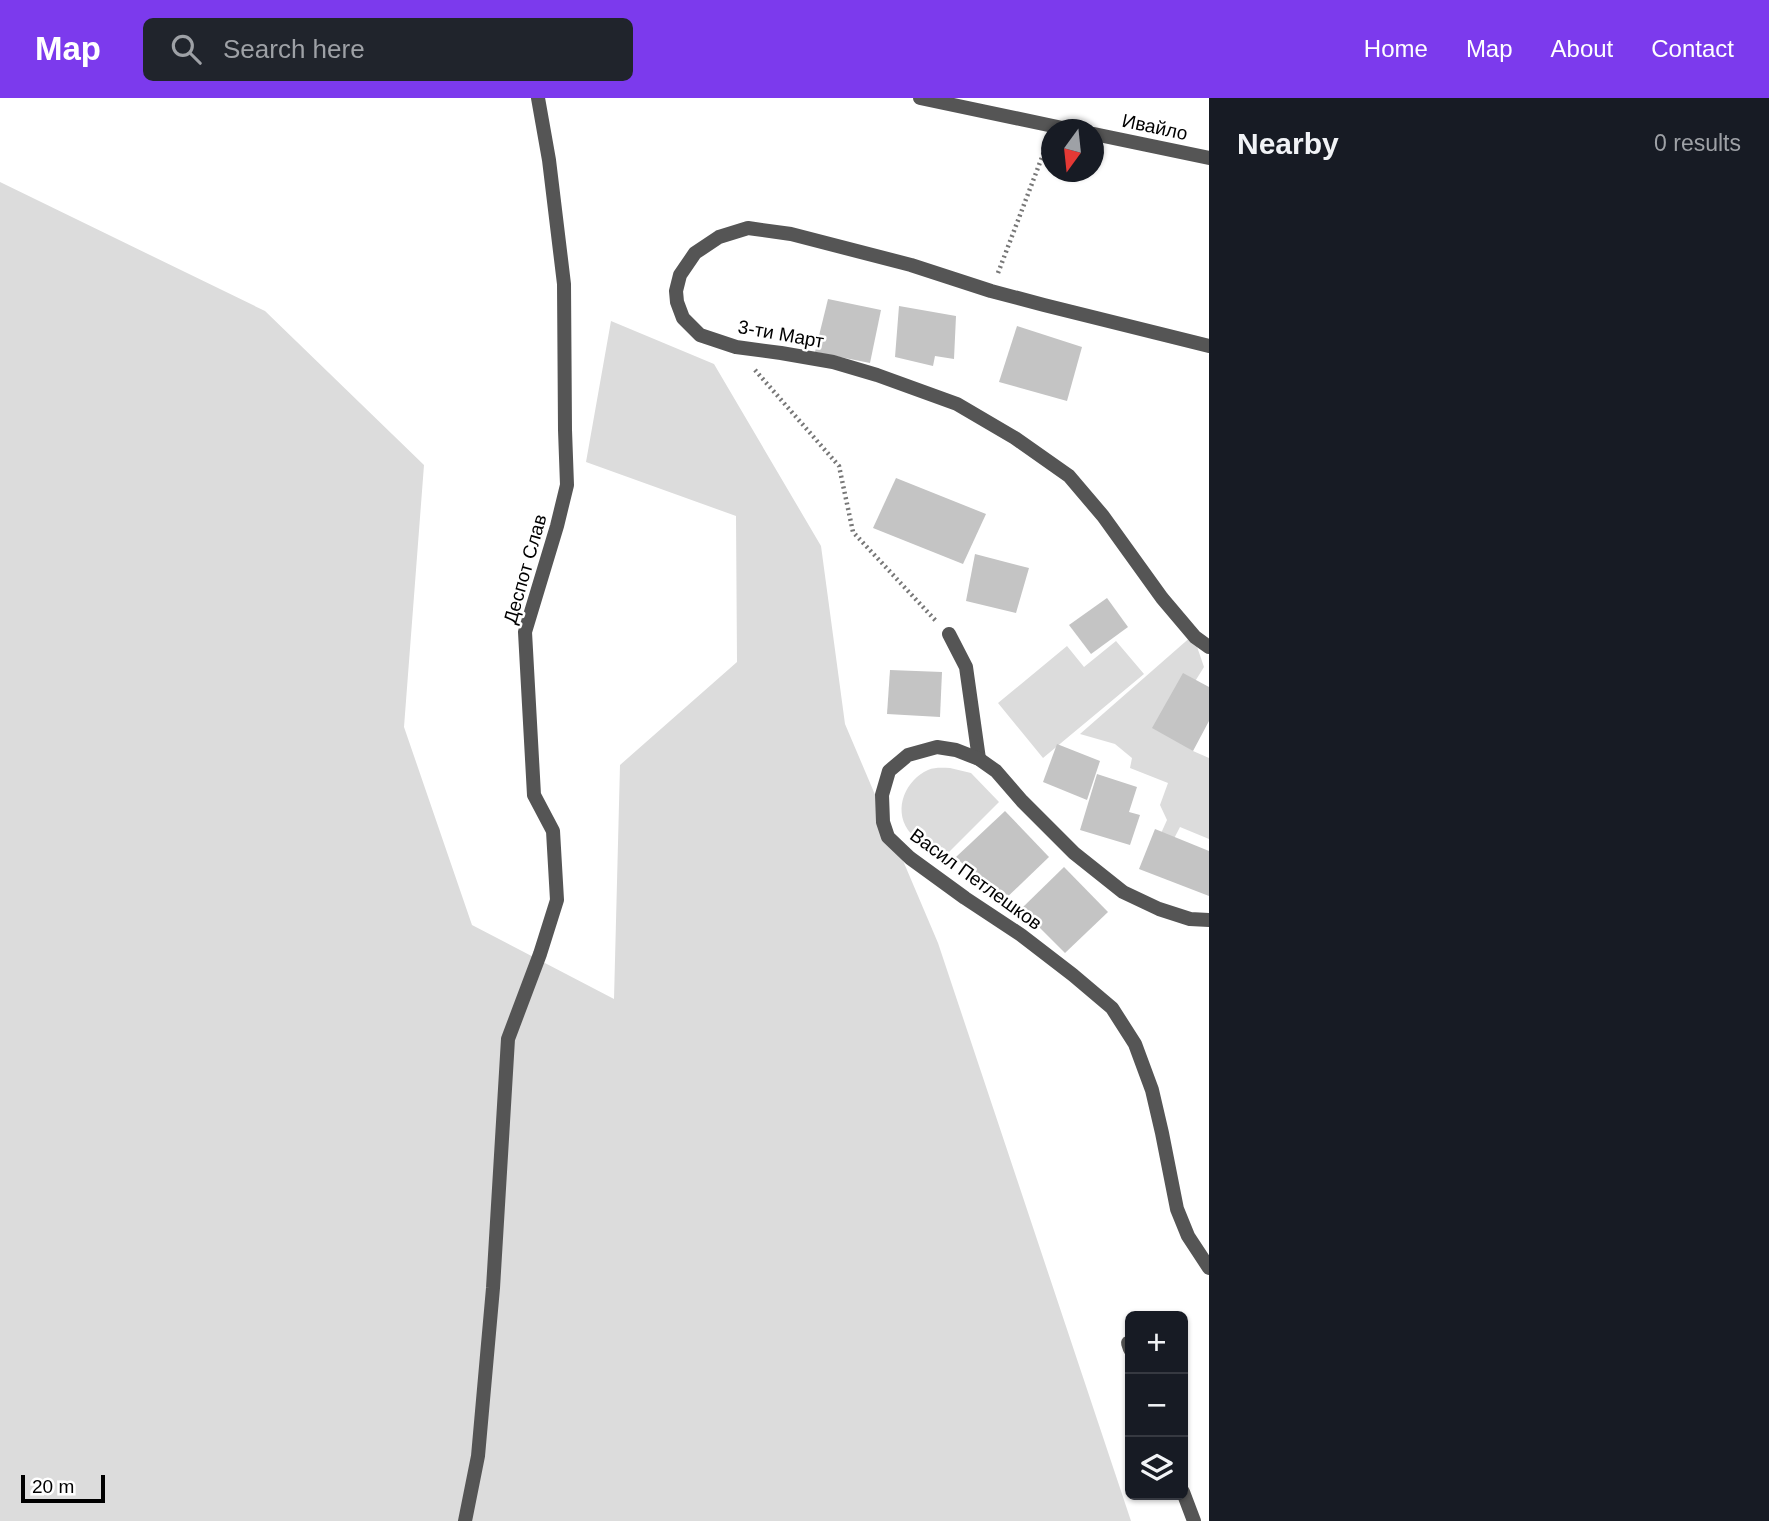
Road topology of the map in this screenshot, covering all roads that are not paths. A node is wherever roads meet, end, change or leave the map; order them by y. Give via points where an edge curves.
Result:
1 (538, 98) edge
2 (920, 98) edge
3 (1041, 123) edge
4 (1104, 136) edge
5 (1209, 158) edge
6 (1209, 346) edge
7 (949, 634) road end
8 (1209, 647) edge
9 (979, 759) junction
10 (1209, 920) edge
11 (1209, 1268) edge
12 (1186, 1500) edge
13 (465, 1521) edge
14 (1194, 1521) edge

1 - 13 street, Деспот Слав via 564,284 567,485 525,632 534,795 554,831 557,900 508,1039 494,1288 478,1456
2 - 3 street
4 - 5 street, Ивайло
6 - 8 street, 3-ти Март via 791,234 748,228 719,237 695,253 680,275 676,291 683,318 701,335 736,347 833,362 877,375 957,404 1015,438 1069,476 1104,516 1162,598
7 - 9 street via 966,667
9 - 10 street, Васил Петлешков via 1074,852 1123,892 1159,909
9 - 11 street, Васил Петлешков via 937,747 908,755 889,771 882,795 887,837 1112,1007 1135,1044 1152,1090 1177,1209
12 - 14 street

